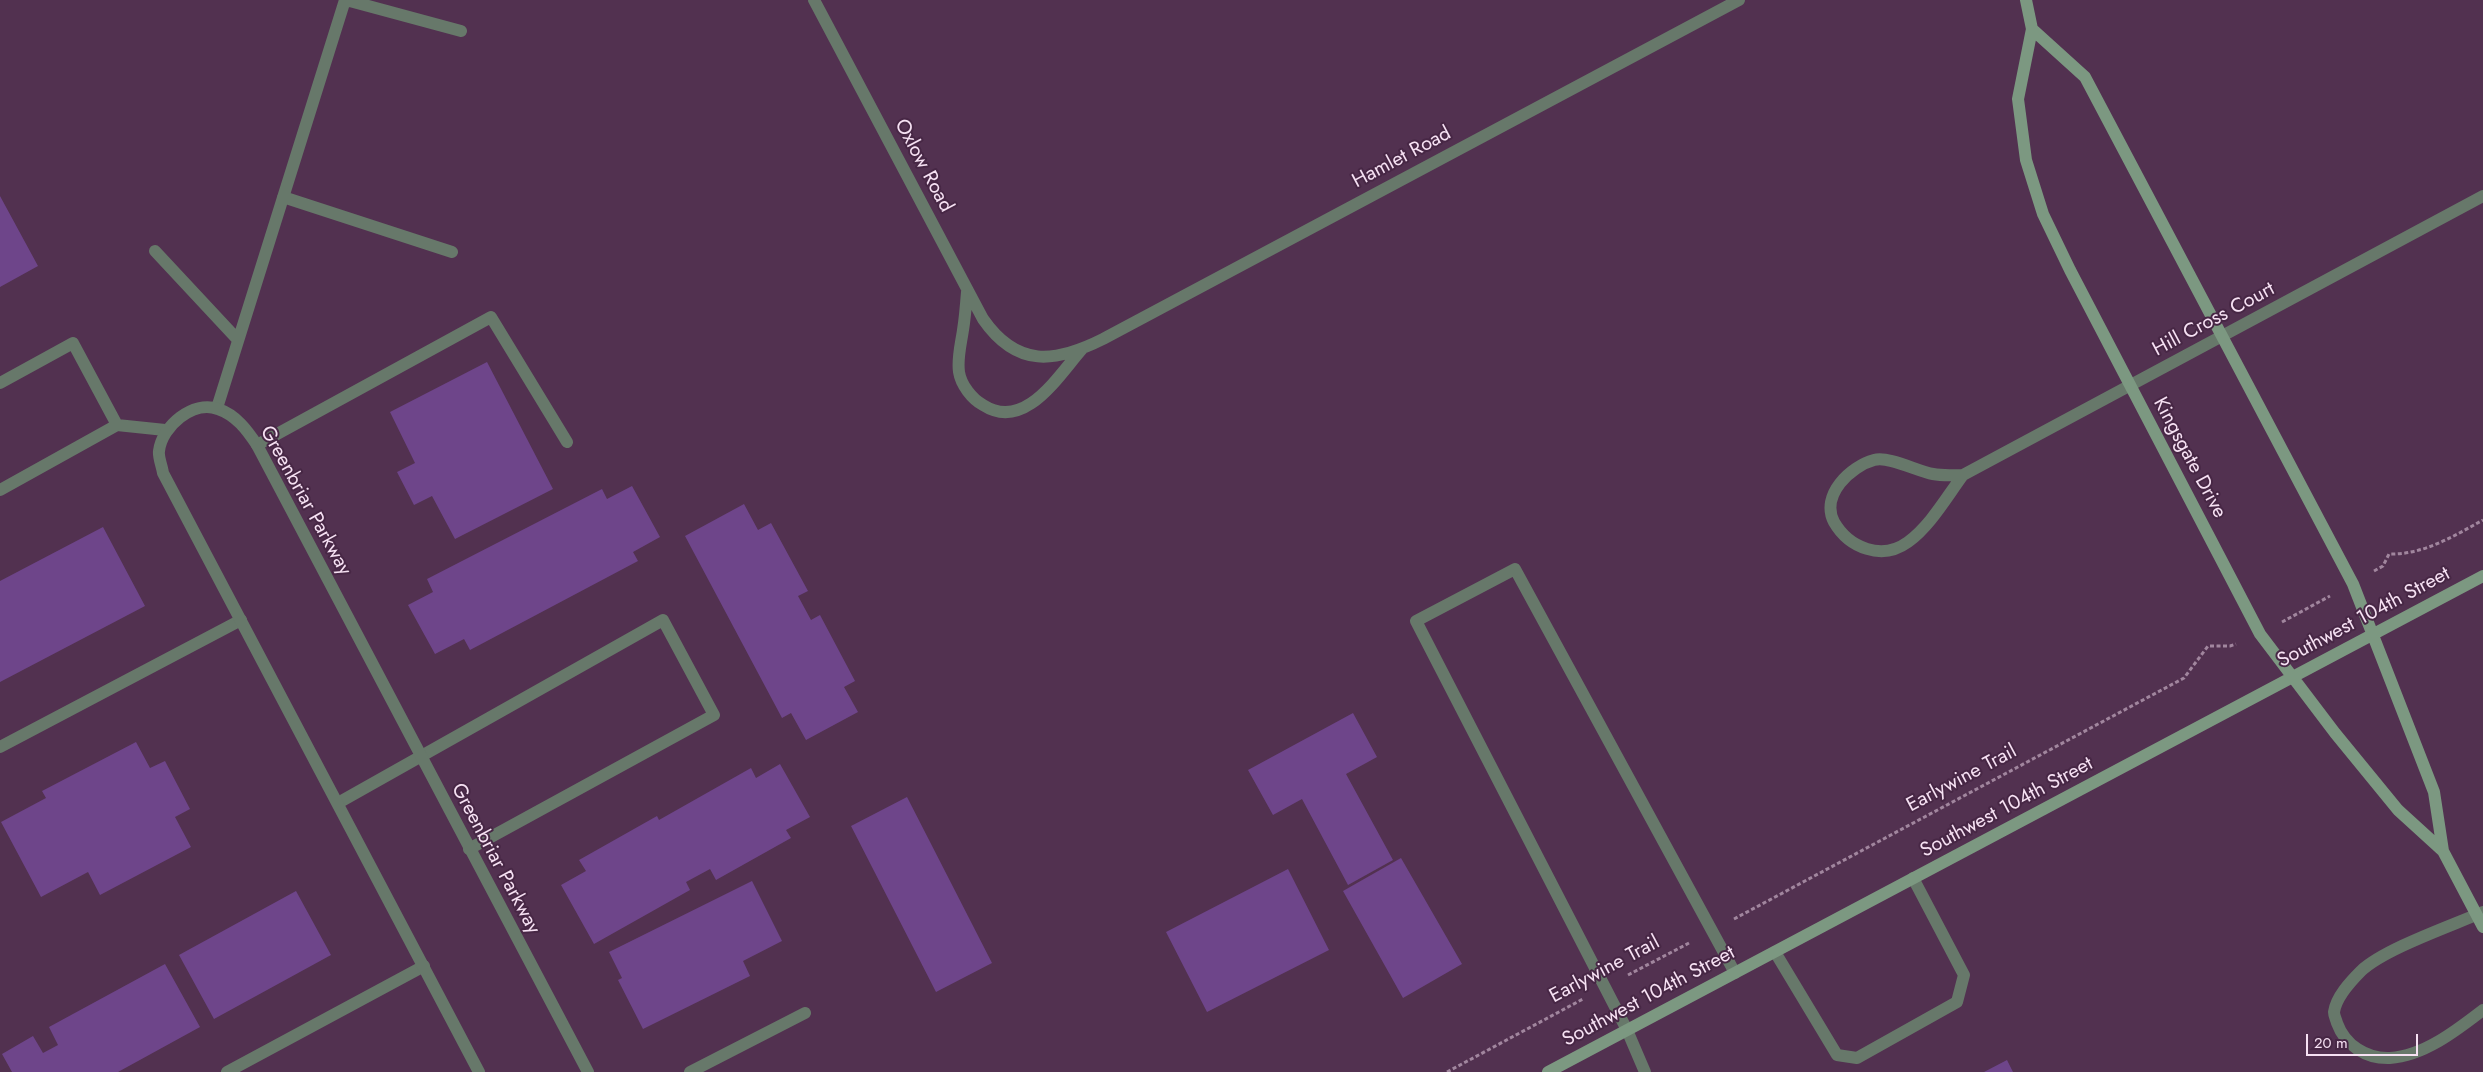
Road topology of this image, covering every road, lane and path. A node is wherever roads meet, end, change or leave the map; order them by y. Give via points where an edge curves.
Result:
1 (346, 0) edge
2 (814, 0) edge
3 (1739, 0) edge
4 (2026, 0) edge
5 (2032, 29) junction
6 (461, 30) dead end
7 (2483, 196) edge
8 (283, 197) junction
9 (155, 252) dead end
10 (452, 252) dead end
11 (967, 292) junction
12 (2223, 336) junction
13 (238, 340) junction
14 (1005, 345) joint
15 (1082, 349) junction
16 (0, 383) edge
17 (2130, 386) junction
18 (217, 408) junction
19 (117, 425) junction
20 (165, 430) junction
21 (567, 442) dead end
22 (257, 445) junction
23 (1963, 476) junction
24 (0, 490) edge
25 (2483, 520) edge
26 (2483, 576) edge
27 (2353, 584) junction
28 (241, 620) junction
29 (2260, 634) junction
30 (2373, 634) junction
31 (2293, 677) junction
32 (0, 746) edge
33 (419, 755) junction
34 (338, 802) junction
35 (469, 849) junction
36 (2443, 851) junction
37 (1913, 878) junction
38 (2480, 913) edge
39 (2483, 927) edge
40 (1712, 931) junction
41 (1775, 952) junction
42 (424, 966) junction
43 (1735, 973) junction
44 (1605, 987) junction
45 (2483, 1010) edge
46 (805, 1012) dead end
47 (1627, 1030) junction
48 (227, 1072) edge
49 (479, 1072) edge
50 (588, 1072) edge
51 (690, 1072) edge
52 (1447, 1072) edge
53 (1548, 1072) edge
54 (1645, 1072) edge

1 - 6 street
1 - 8 street
2 - 11 street, Oxlow Road
3 - 15 street, Hamlet Road
4 - 5 street, Kingsgate Drive
5 - 12 street, Kingsgate Drive via 2085,77
5 - 17 street, Kingsgate Drive via 2018,99 2026,160 2043,214
7 - 12 street, Hill Cross Court
8 - 10 street
8 - 13 street
9 - 13 street
11 - 14 street, Oxlow Road via 994,336
11 - 15 street, Hamlet Road via 959,373 974,400 986,408 1003,413 1019,411 1037,400
12 - 17 street, Hill Cross Court
12 - 27 street, Kingsgate Drive
13 - 18 street
14 - 15 street, Hamlet Road via 1036,356 1053,358
16 - 19 street via 74,343
17 - 23 street, Hill Cross Court
17 - 29 street, Kingsgate Drive
18 - 20 street via 196,410
18 - 22 street, Greenbriar Parkway via 239,423
19 - 20 street
19 - 24 street
20 - 28 street via 158,452 163,473
21 - 22 street via 491,317
22 - 33 street, Greenbriar Parkway
23 - 23 street, Hill Cross Court via 1935,474 1877,459 1860,465 1838,486 1831,504 1833,520 1855,543 1870,551 1884,553 1907,543 1925,526
25 - 27 path, Earlywine Trail via 2450,538 2408,554 2390,554 2383,566
26 - 30 street, Southwest 104th Street
27 - 29 path, Earlywine Trail
27 - 30 street, Kingsgate Drive
28 - 32 street
28 - 34 street
29 - 31 street, Kingsgate Drive
29 - 40 path, Earlywine Trail via 2230,646 2208,646 2184,678
30 - 31 street, Southwest 104th Street
30 - 36 street, Kingsgate Drive via 2434,792
31 - 36 street, Kingsgate Drive via 2398,810
31 - 37 street, Southwest 104th Street
33 - 34 street
33 - 35 street, Greenbriar Parkway
33 - 35 street via 663,620 714,715
34 - 42 street
35 - 50 street, Greenbriar Parkway
36 - 38 street, Kingsgate Drive
37 - 41 street, Southwest 104th Street
37 - 41 street via 1964,976 1957,1002 1857,1058 1837,1055
38 - 39 street, Kingsgate Drive
38 - 45 street via 2382,957 2362,970 2338,1000 2334,1014 2340,1031 2352,1045 2372,1056 2391,1058 2440,1040
40 - 43 street
40 - 44 path, Earlywine Trail
40 - 44 street via 1515,570 1416,621
41 - 43 street, Southwest 104th Street
42 - 48 street
42 - 49 street
43 - 47 street, Southwest 104th Street
44 - 47 street
44 - 52 path, Earlywine Trail
46 - 51 street
47 - 53 street, Southwest 104th Street
47 - 54 street

